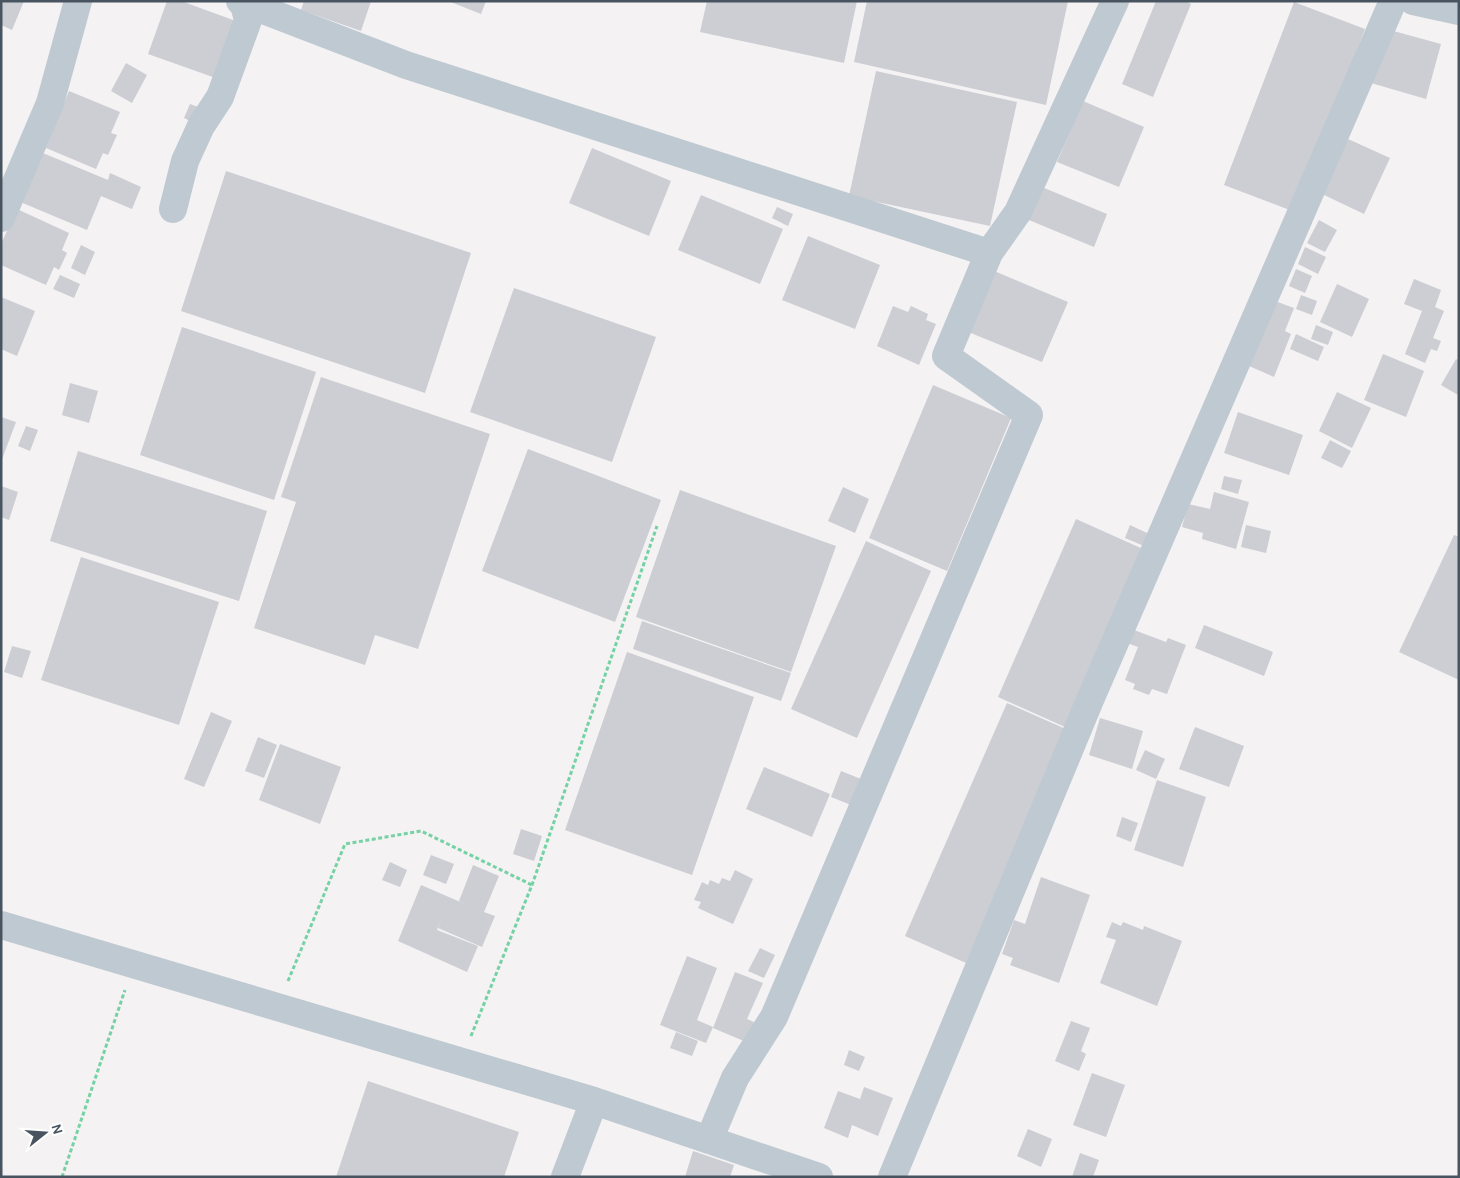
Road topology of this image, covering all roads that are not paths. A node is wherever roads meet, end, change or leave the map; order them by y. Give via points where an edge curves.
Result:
1 (78, 1) edge
2 (1115, 1) edge
3 (1392, 1) edge
4 (1413, 1) edge
5 (242, 2) edge
6 (1459, 11) edge
7 (173, 209) dead end
8 (1, 218) edge
9 (990, 253) junction
10 (1, 925) edge
11 (594, 1101) junction
12 (709, 1140) junction
13 (565, 1177) edge
14 (819, 1177) edge
15 (892, 1177) edge

1 - 8 street via 50,103
2 - 9 street via 1018,212
3 - 15 street via 1090,700
4 - 6 street
5 - 7 street via 248,20 220,97 201,126 185,162
5 - 9 street via 406,65
9 - 12 street via 946,356 1029,415 774,1017 735,1078
10 - 11 street
11 - 12 street
11 - 13 street
12 - 14 street

